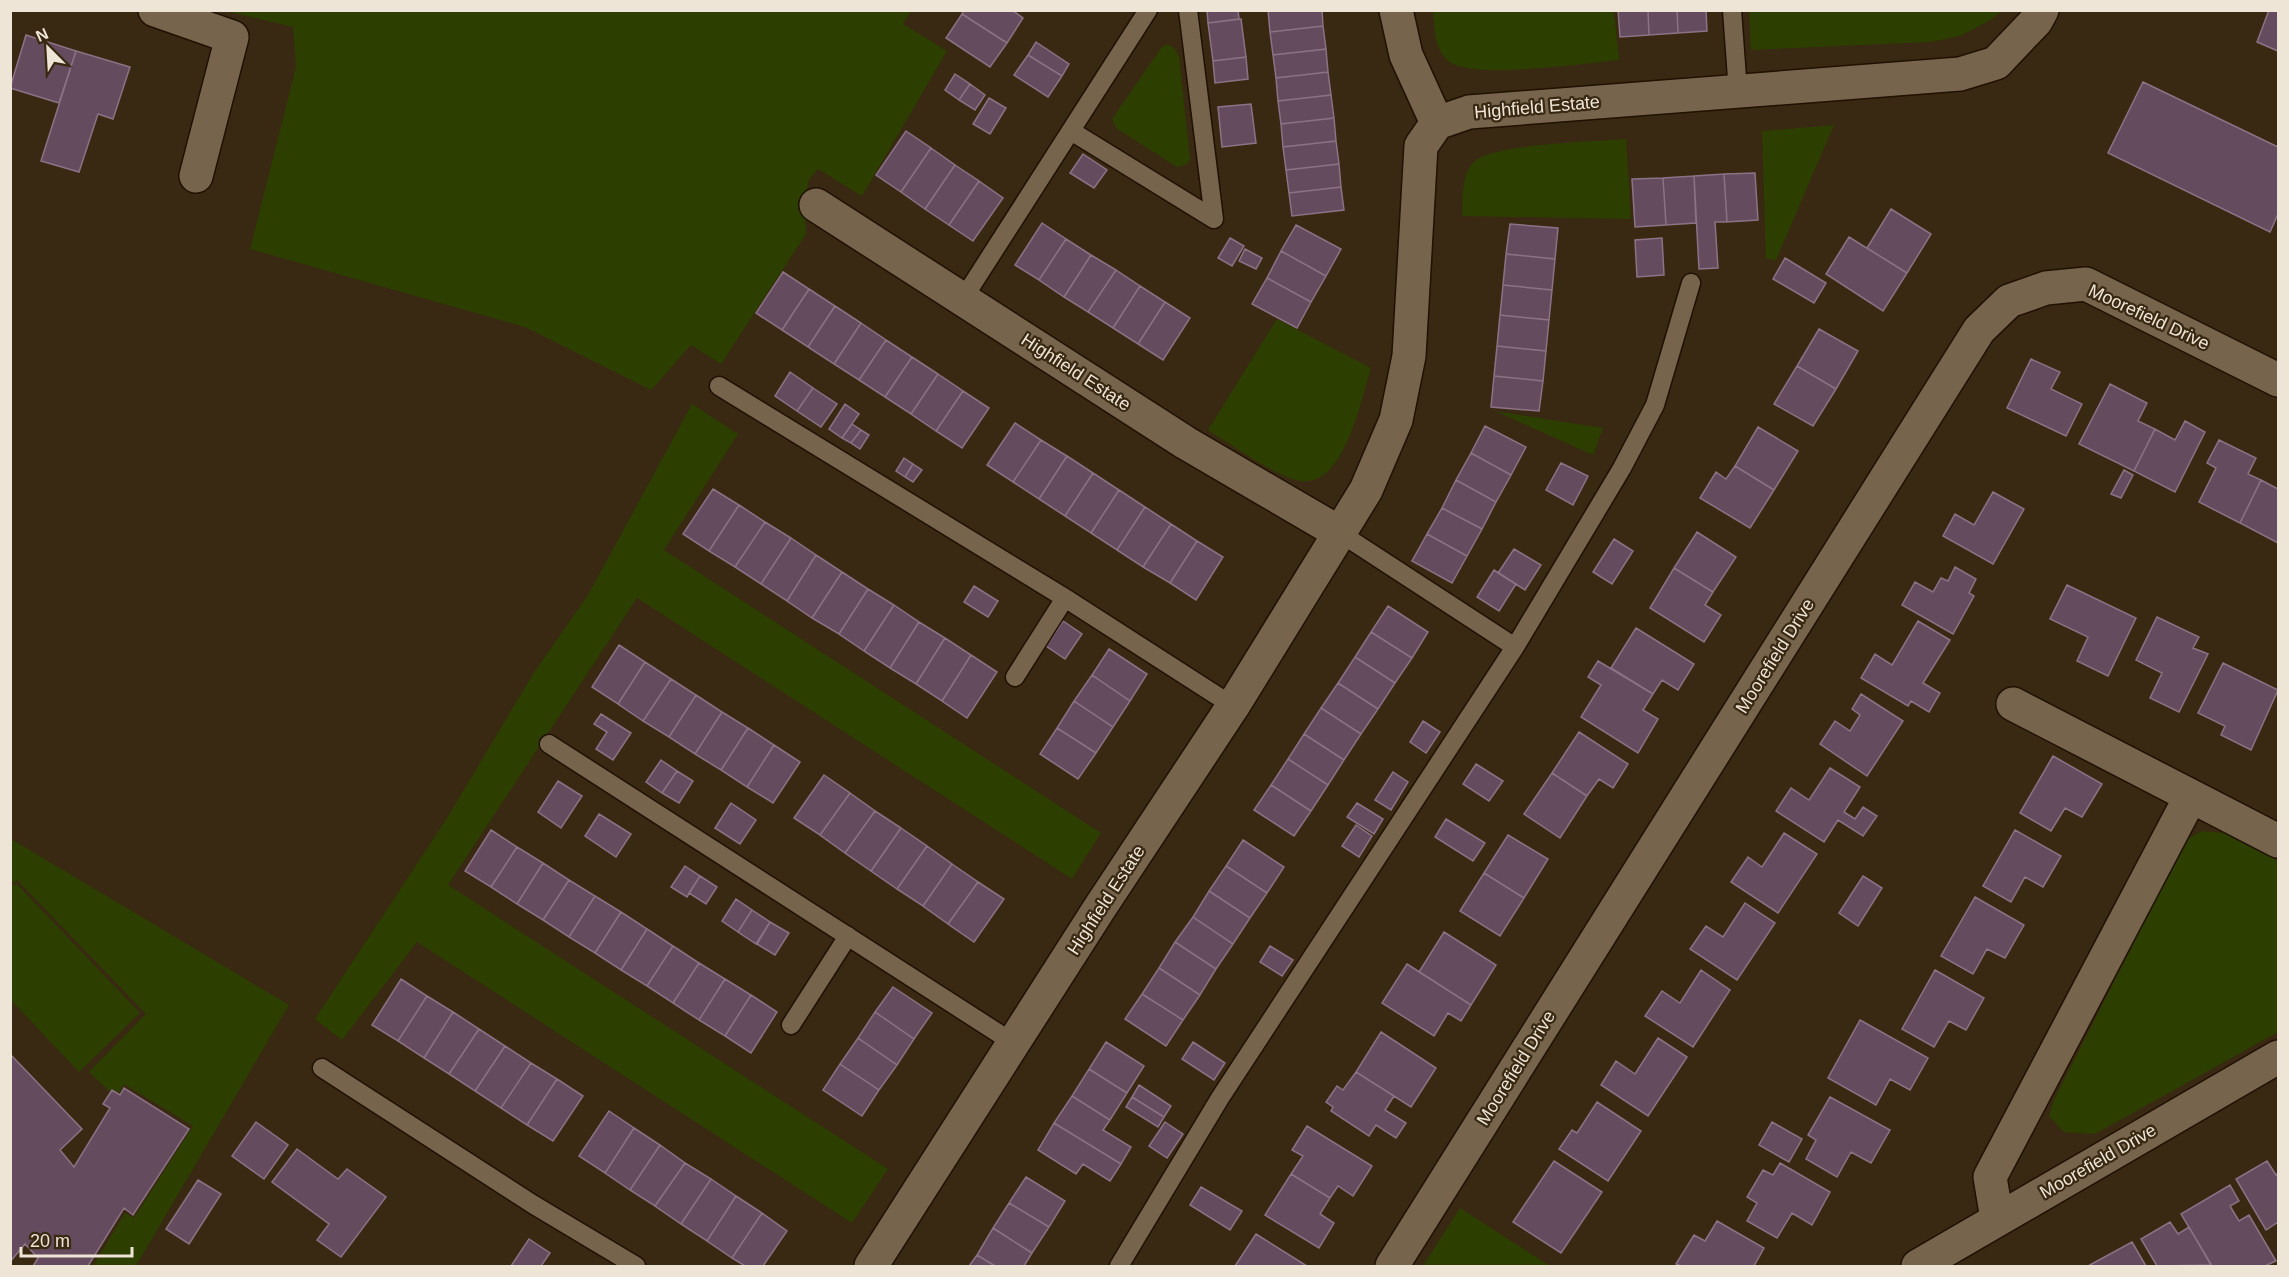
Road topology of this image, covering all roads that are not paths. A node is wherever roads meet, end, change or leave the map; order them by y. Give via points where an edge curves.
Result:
1 (155, 10) edge
2 (1148, 10) edge
3 (1188, 10) edge
4 (1396, 10) edge
5 (1732, 10) edge
6 (2042, 10) edge
7 (1738, 92) junction
8 (1437, 123) junction
9 (1071, 131) junction
10 (196, 176) dead end
11 (816, 205) dead end
12 (1691, 283) dead end
13 (963, 299) junction
14 (2278, 380) edge
15 (718, 386) dead end
16 (1340, 533) junction
17 (1065, 598) junction
18 (1515, 647) junction
19 (1015, 677) dead end
20 (2013, 704) dead end
21 (1233, 706) junction
22 (549, 744) dead end
23 (2191, 796) junction
24 (2278, 841) edge
25 (848, 936) junction
26 (791, 1025) dead end
27 (1015, 1044) junction
28 (2278, 1058) edge
29 (322, 1068) dead end
30 (1997, 1219) junction
31 (636, 1266) edge
32 (871, 1266) edge
33 (1119, 1266) edge
34 (1392, 1266) edge
35 (1918, 1266) edge

1 - 10 street via 232,37
2 - 9 lane
3 - 9 lane via 1214,219
4 - 8 street via 1406,55
5 - 7 lane
6 - 7 street, Highfield Estate via 2037,21 1996,63 1960,75
7 - 8 street, Highfield Estate via 1469,112
8 - 16 street, Highfield Estate via 1421,146 1409,356 1396,420 1366,490
9 - 13 lane
11 - 13 street, Highfield Estate
12 - 18 lane via 1655,405
13 - 16 street, Highfield Estate via 1185,443
14 - 34 street, Moorefield Drive via 2086,284 2046,288 2009,301 1979,330
15 - 17 lane
16 - 18 lane
16 - 21 street, Highfield Estate
17 - 19 lane
17 - 21 lane
18 - 33 lane via 1232,1079
20 - 23 street
21 - 27 street, Highfield Estate
22 - 25 lane
23 - 24 street
23 - 30 street via 1990,1177
25 - 26 lane
25 - 27 lane
27 - 32 street, Highfield Estate
28 - 30 street, Moorefield Drive
29 - 31 lane
30 - 35 street, Moorefield Drive

